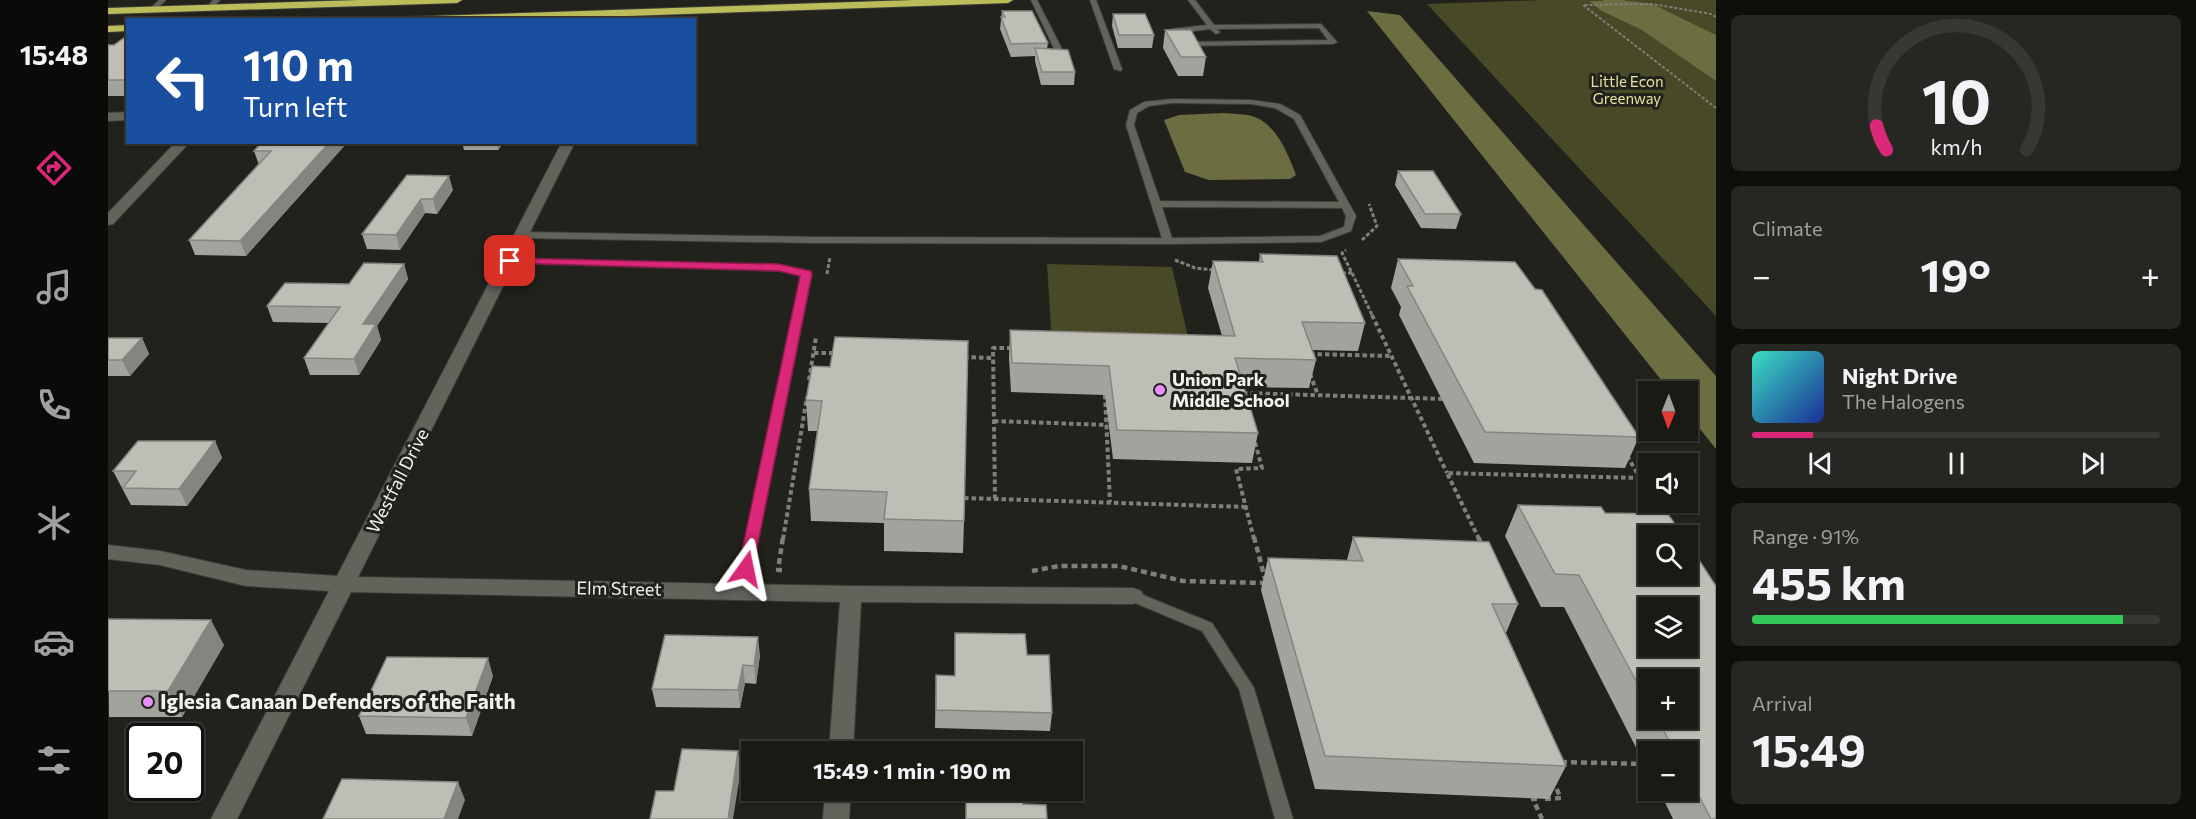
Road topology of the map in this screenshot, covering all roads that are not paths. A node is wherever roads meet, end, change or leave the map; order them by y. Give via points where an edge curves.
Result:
1 (164, 0) edge
2 (217, 0) edge
3 (458, 0) edge
4 (706, 0) edge
5 (1008, 0) edge
6 (1034, 0) edge
7 (1093, 0) edge
8 (1191, 0) edge
9 (364, 2) edge
10 (307, 3) edge
11 (209, 8) junction
12 (152, 10) junction
13 (108, 11) edge
14 (632, 16) edge
15 (528, 17) edge
16 (486, 18) edge
17 (1212, 27) junction
18 (126, 28) edge
19 (108, 29) edge
20 (1226, 43) junction
21 (1063, 59) edge
22 (1118, 69) dead end
23 (126, 116) edge
24 (108, 117) edge
25 (182, 144) edge
26 (568, 144) edge
27 (1157, 204) junction
28 (1345, 205) junction
29 (108, 220) edge
30 (523, 235) junction
31 (1168, 240) junction
32 (510, 261) junction
33 (108, 552) edge
34 (346, 584) junction
35 (742, 592) junction
36 (851, 594) junction
37 (1133, 596) joint
38 (842, 741) edge
39 (837, 801) edge
40 (224, 819) edge
41 (836, 819) edge
42 (1284, 819) edge

1 - 12 lane
2 - 11 lane
3 - 9 highway
4 - 14 highway via 648,4 640,6
5 - 14 highway
6 - 21 lane
7 - 22 lane
8 - 17 lane
9 - 10 highway
10 - 11 highway
11 - 12 highway
12 - 13 highway
14 - 15 highway
15 - 16 highway
17 - 20 lane
17 - 20 lane via 1174,31 1182,44
17 - 20 lane via 1322,26 1333,42
18 - 19 highway
23 - 24 street
25 - 29 street
26 - 30 street, Westfall Drive
27 - 28 lane
27 - 28 lane via 1130,125 1133,112 1147,104 1172,101 1251,102 1277,106 1297,117
27 - 31 lane
28 - 31 lane via 1351,216 1348,229 1321,239
30 - 31 lane
30 - 32 street, Westfall Drive
32 - 34 street, Westfall Drive
32 - 35 lane via 779,268 807,274
33 - 34 street, Elm Street via 160,558 246,578
34 - 35 street, Elm Street
34 - 40 street, Westfall Drive
35 - 36 street, Elm Street
36 - 37 street, Elm Street
36 - 38 street
37 - 42 lane via 1207,627 1246,688
39 - 41 street

